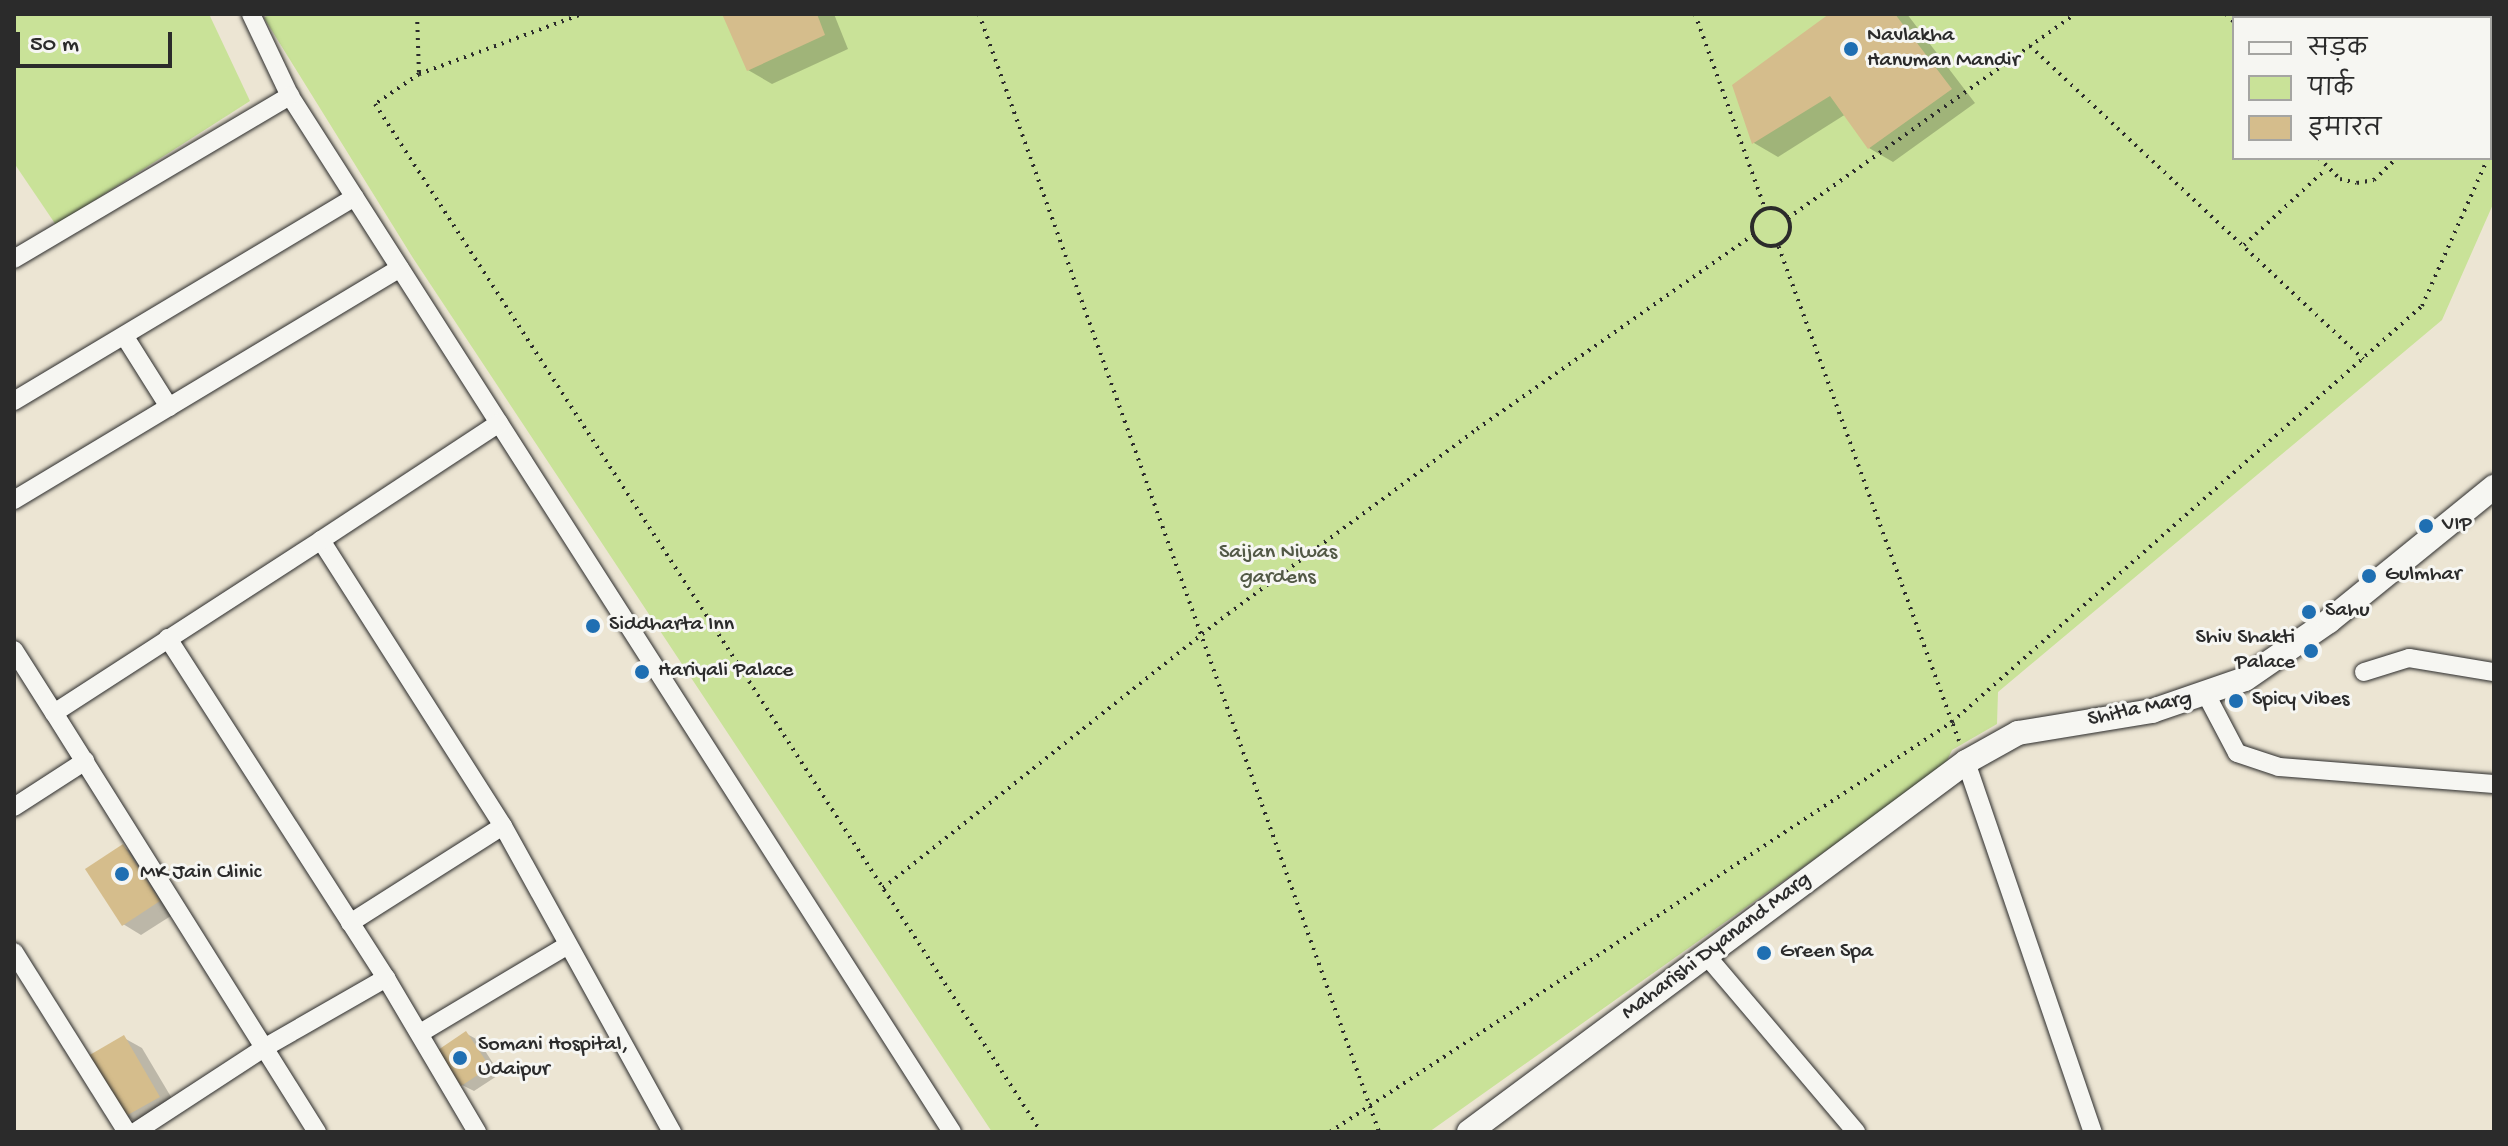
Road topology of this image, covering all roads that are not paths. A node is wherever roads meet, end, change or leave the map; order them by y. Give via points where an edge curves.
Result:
1 (251, 14) edge
2 (290, 96) junction
3 (355, 197) junction
4 (14, 259) edge
5 (400, 268) junction
6 (125, 337) junction
7 (14, 401) edge
8 (169, 407) junction
9 (499, 423) junction
10 (2494, 487) edge
11 (14, 500) edge
12 (321, 540) junction
13 (168, 638) junction
14 (16, 656) edge
15 (2364, 672) dead end
16 (2494, 672) edge
17 (2207, 696) junction
18 (54, 713) junction
19 (85, 761) junction
20 (1966, 762) junction
21 (2494, 784) edge
22 (14, 807) edge
23 (503, 826) junction
24 (350, 923) junction
25 (568, 945) junction
26 (14, 952) edge
27 (1706, 955) junction
28 (386, 978) junction
29 (422, 1032) junction
30 (264, 1048) junction
31 (127, 1132) edge
32 (135, 1132) edge
33 (317, 1132) edge
34 (477, 1132) edge
35 (672, 1132) edge
36 (952, 1132) edge
37 (1469, 1132) edge
38 (1856, 1132) edge
39 (2093, 1132) edge

1 - 2 street
2 - 3 street
2 - 4 street
3 - 5 street
3 - 6 street
5 - 8 street
5 - 9 street
6 - 7 street
6 - 8 street
8 - 11 street
9 - 12 street
9 - 36 street
10 - 17 main road, Shitla Marg via 2329,621 2245,679
12 - 13 street
12 - 23 street
13 - 18 street
13 - 24 street
14 - 18 street
15 - 16 street via 2409,658
17 - 20 main road, Shitla Marg via 2152,711 2018,733
17 - 21 street via 2237,753 2279,767
18 - 19 street
19 - 22 street
19 - 30 street
20 - 27 main road, Maharishi Dyanand Marg
20 - 39 street
23 - 24 street
23 - 25 street
24 - 28 street
25 - 29 street
25 - 35 street
26 - 31 street
27 - 37 main road, Maharishi Dyanand Marg
27 - 38 street
28 - 29 street
28 - 30 street
29 - 34 street
30 - 32 street
30 - 33 street

